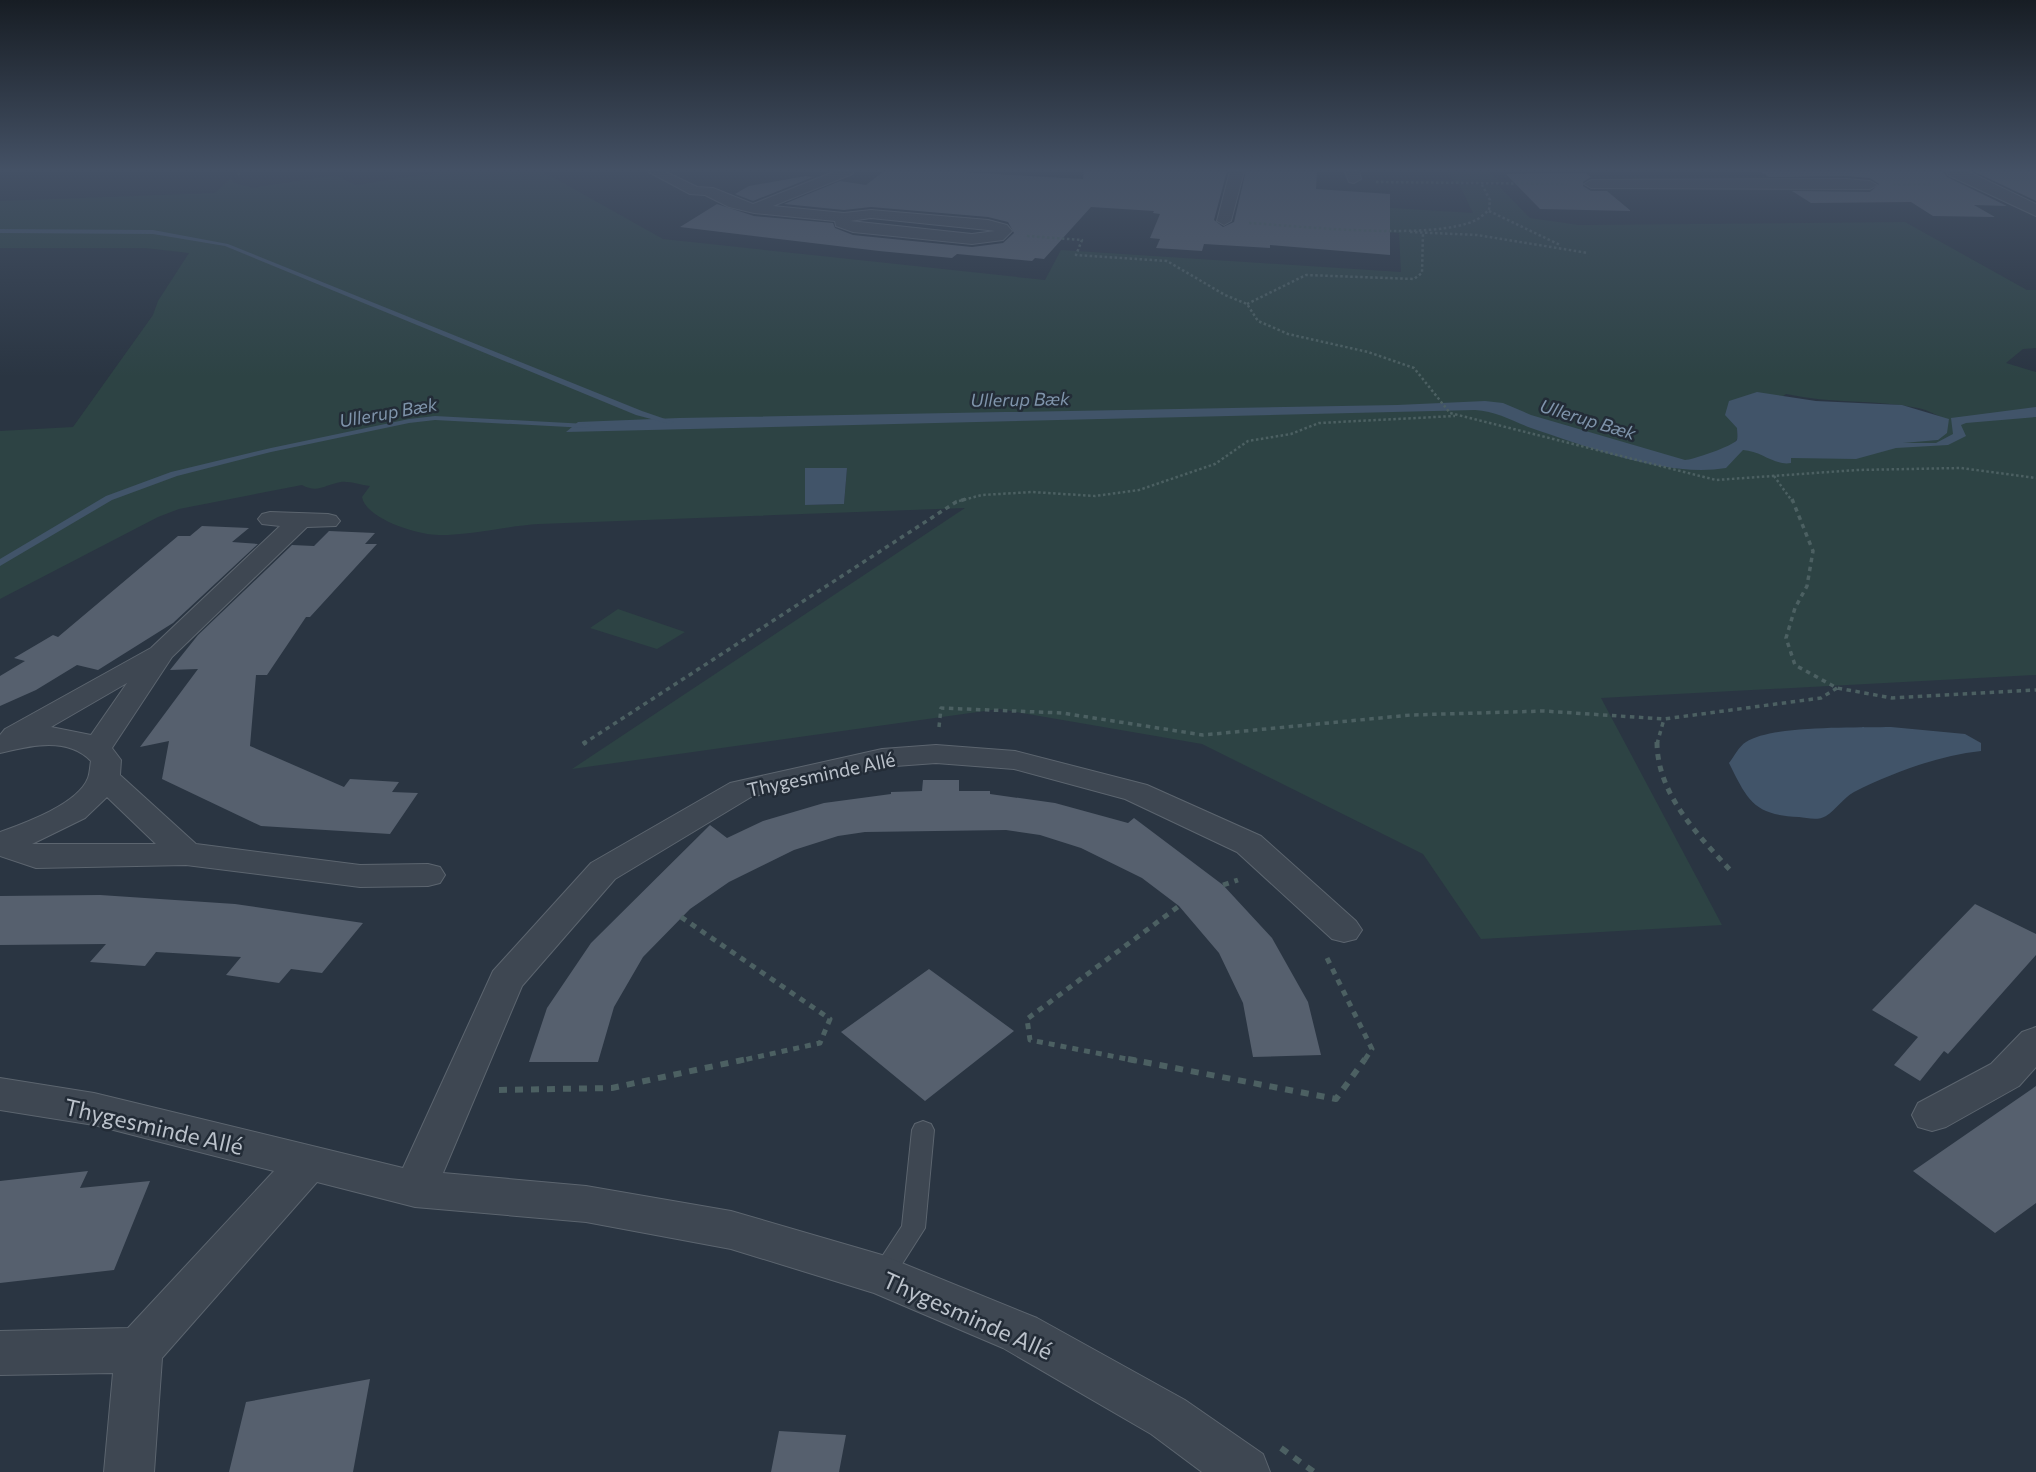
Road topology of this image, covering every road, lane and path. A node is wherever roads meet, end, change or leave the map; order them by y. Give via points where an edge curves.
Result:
1 (1079, 240) edge
2 (1423, 240) edge
3 (1511, 240) edge
4 (1548, 240) edge
5 (1563, 247) junction
6 (1588, 253) dead end
7 (1247, 304) junction
8 (1456, 416) junction
9 (1774, 475) junction
10 (2036, 478) edge
11 (270, 519) dead end
12 (301, 520) junction
13 (328, 521) dead end
14 (162, 652) junction
15 (1837, 688) junction
16 (2036, 690) edge
17 (1664, 719) junction
18 (2, 743) edge
19 (583, 744) dead end
20 (936, 754) junction
21 (100, 762) junction
22 (0, 844) edge
23 (186, 854) junction
24 (1731, 872) dead end
25 (428, 875) dead end
26 (1179, 906) dead end
27 (681, 918) dead end
28 (1344, 930) joint
29 (2036, 1042) edge
30 (458, 1090) junction
31 (0, 1094) edge
32 (1932, 1115) dead end
33 (923, 1130) dead end
34 (308, 1163) junction
35 (415, 1189) junction
36 (882, 1275) junction
37 (139, 1350) junction
38 (0, 1353) edge
39 (129, 1472) edge
40 (1245, 1472) edge

1 - 7 path via 1083,240 1076,255 1167,261
2 - 7 path via 1422,273 1414,279 1306,275
3 - 5 path
4 - 5 path
5 - 6 path
7 - 8 path via 1258,321 1288,334 1414,368
8 - 9 path via 1716,481
8 - 19 path via 1319,423 1291,434 1248,441 1215,464 1139,491 1095,496 982,495 956,502
9 - 10 path via 1961,468
9 - 15 path via 1789,493 1813,551 1807,586 1786,638 1795,665
11 - 12 street
12 - 13 street
12 - 14 street
14 - 18 street
14 - 21 street
15 - 16 path via 1892,698
15 - 17 path via 1821,698
17 - 20 path via 1544,711 1410,715 1203,735 1062,713 940,708
17 - 24 path via 1656,741 1663,785
18 - 21 street via 60,736 82,740
20 - 28 street, Thygesminde Allé via 1015,760 1136,792 1250,844
20 - 30 street, Thygesminde Allé via 882,758 741,790 603,871 506,980
21 - 22 street via 90,796 36,831
21 - 23 street
22 - 23 street via 36,857
23 - 25 street via 360,876
26 - 28 path via 1027,1019 1030,1040 1336,1099 1371,1049 1326,956
27 - 30 path via 830,1019 820,1043 612,1088
29 - 32 street via 2004,1075
30 - 35 street, Thygesminde Allé
31 - 34 street, Thygesminde Allé via 94,1109
33 - 36 lane via 914,1228
34 - 35 street, Thygesminde Allé
34 - 37 street
35 - 36 street, Thygesminde Allé via 586,1204 718,1227
36 - 40 street, Thygesminde Allé via 1020,1334 1168,1417
37 - 38 street
37 - 39 street

